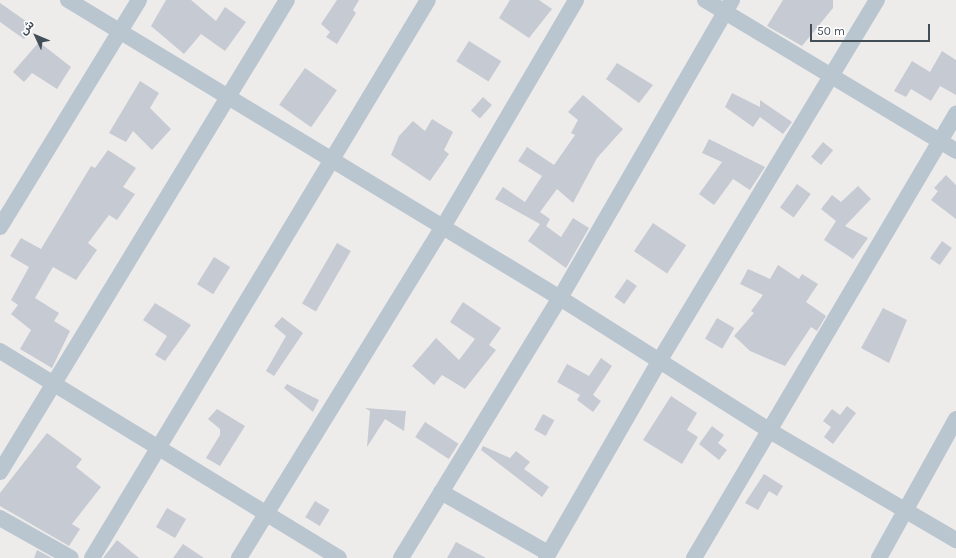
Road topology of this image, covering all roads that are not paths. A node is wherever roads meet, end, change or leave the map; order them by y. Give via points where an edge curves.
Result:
1 (68, 0) edge
2 (139, 0) edge
3 (287, 0) edge
4 (428, 0) edge
5 (576, 0) edge
6 (705, 0) edge
7 (877, 0) edge
8 (729, 6) edge
9 (120, 32) junction
10 (831, 77) junction
11 (229, 96) junction
12 (956, 114) edge
13 (940, 141) junction
14 (956, 151) edge
15 (331, 160) junction
16 (0, 227) edge
17 (443, 227) junction
18 (560, 298) junction
19 (0, 351) edge
20 (658, 363) junction
21 (55, 383) junction
22 (956, 419) edge
23 (770, 431) junction
24 (159, 448) junction
25 (0, 472) edge
26 (441, 492) junction
27 (265, 512) junction
28 (904, 512) junction
29 (0, 518) edge
30 (956, 540) edge
31 (547, 556) edge
32 (71, 558) edge
33 (92, 558) edge
34 (240, 558) edge
35 (339, 558) edge
36 (401, 558) edge
37 (694, 558) edge
38 (879, 558) edge

1 - 9 street
2 - 9 street
3 - 11 street
4 - 15 street
5 - 17 street
6 - 8 street
7 - 10 street
8 - 10 street
8 - 18 street
9 - 11 street
9 - 16 street
10 - 13 street
10 - 20 street
11 - 15 street
11 - 21 street
12 - 13 street
13 - 14 street
13 - 23 street
15 - 17 street
15 - 24 street
17 - 18 street
17 - 27 street
18 - 20 street
18 - 26 street
19 - 21 street
20 - 23 street
20 - 31 street
21 - 24 street
21 - 25 street
22 - 28 street
23 - 28 street
23 - 37 street
24 - 27 street
24 - 33 street
26 - 31 street
26 - 36 street
27 - 34 street
27 - 35 street
28 - 30 street
28 - 38 street
29 - 32 street

